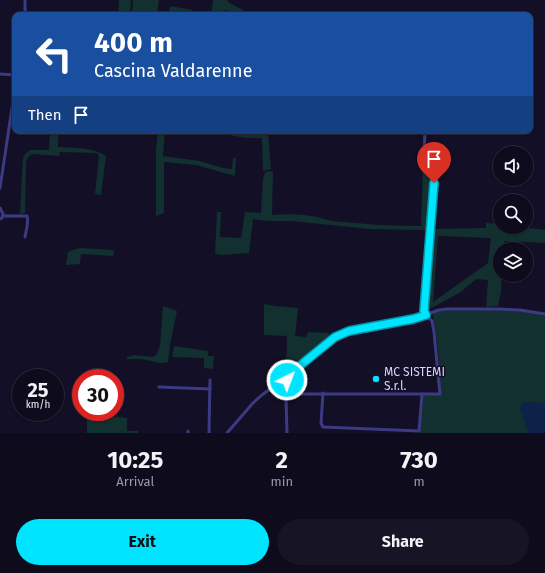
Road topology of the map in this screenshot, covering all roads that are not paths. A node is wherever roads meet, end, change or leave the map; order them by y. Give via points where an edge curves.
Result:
1 (26, 0) edge
2 (25, 12) edge
3 (0, 74) edge
4 (12, 75) edge
5 (12, 108) edge
6 (425, 134) edge
7 (0, 189) edge
8 (0, 204) edge
9 (1, 209) edge
10 (3, 216) junction
11 (0, 219) edge
12 (25, 237) dead end
13 (545, 314) edge
14 (426, 315) junction
15 (286, 377) junction
16 (210, 380) dead end
17 (281, 381) junction
18 (159, 387) dead end
19 (210, 389) junction
20 (287, 389) junction
21 (323, 393) junction
22 (287, 394) junction
23 (422, 394) junction
24 (209, 433) edge
25 (227, 433) edge
26 (287, 433) edge

1 - 2 street
3 - 4 street
5 - 7 street
6 - 14 street via 424,155 434,183 424,311
8 - 9 street
9 - 10 street
10 - 11 street
10 - 12 street via 26,216 28,219
13 - 14 street via 520,310 448,309
14 - 15 street via 344,333 335,337
14 - 23 street via 432,321 434,332 440,394
15 - 17 street
15 - 20 street
16 - 19 street
17 - 20 street
17 - 25 street via 253,403
18 - 19 street
19 - 24 street
20 - 22 street
21 - 22 street
21 - 23 street
21 - 23 street via 323,427 419,431
22 - 26 street

